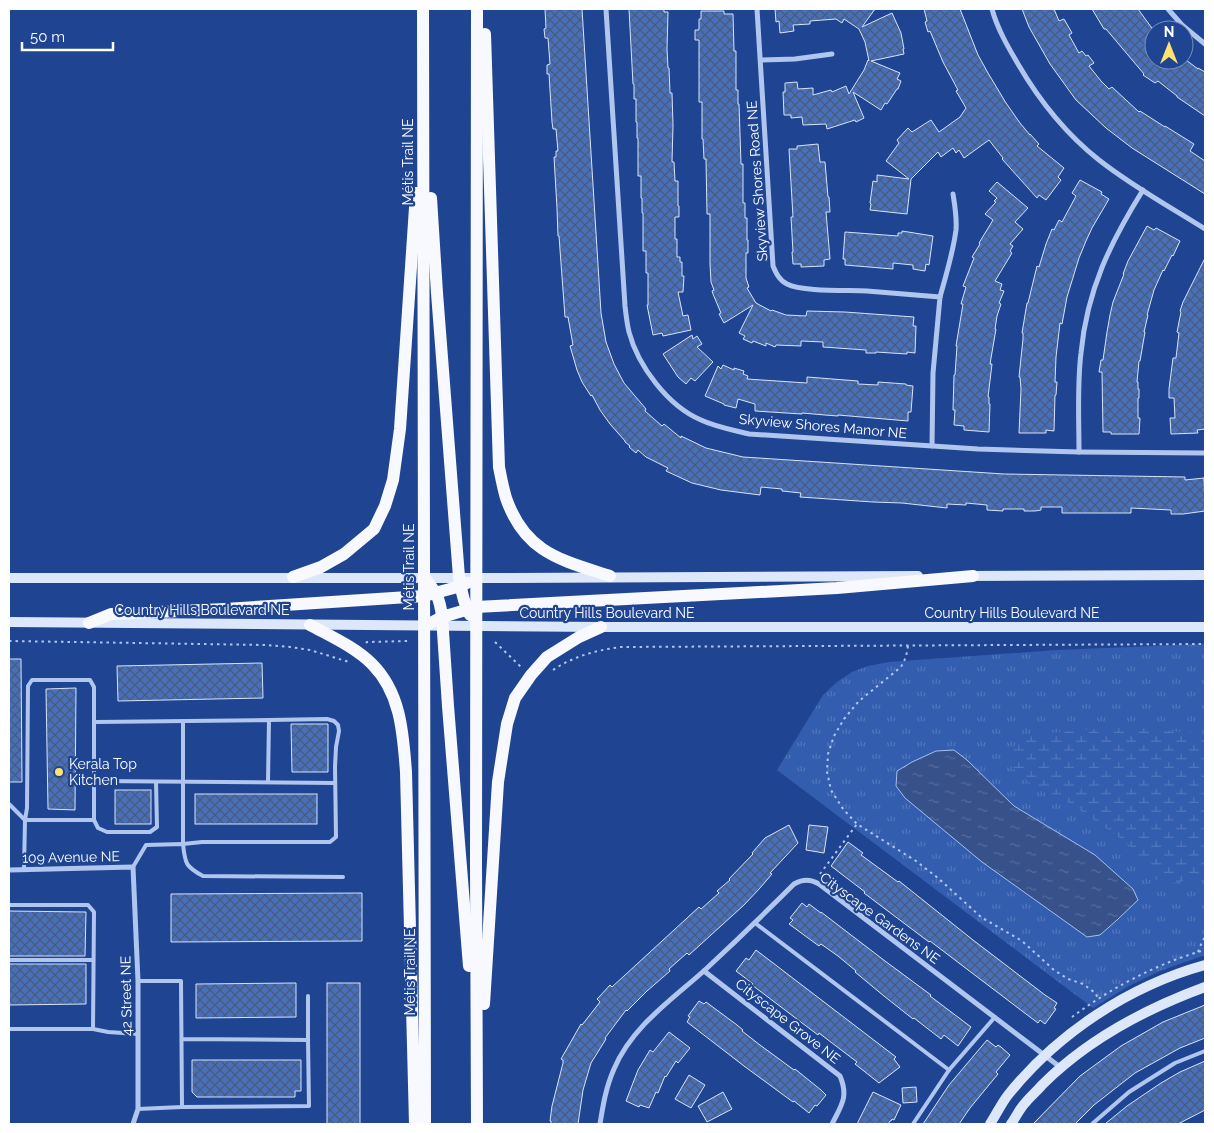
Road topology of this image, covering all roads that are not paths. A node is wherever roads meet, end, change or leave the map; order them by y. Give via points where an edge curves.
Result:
1 (423, 9) edge
2 (477, 9) edge
3 (484, 9) edge
4 (606, 9) edge
5 (757, 9) edge
6 (992, 9) edge
7 (1168, 9) edge
8 (1205, 44) edge
9 (832, 54) dead end
10 (761, 60) junction
11 (423, 81) junction
12 (423, 126) junction
13 (1143, 190) junction
14 (954, 194) dead end
15 (1205, 229) edge
16 (940, 297) junction
17 (932, 446) junction
18 (1079, 452) junction
19 (1205, 453) edge
20 (1205, 575) edge
21 (610, 576) junction
22 (973, 576) junction
23 (293, 577) junction
24 (424, 577) junction
25 (476, 577) junction
26 (9, 578) edge
27 (460, 582) junction
28 (430, 594) junction
29 (472, 608) junction
30 (443, 621) junction
31 (9, 622) edge
32 (88, 623) junction
33 (310, 625) junction
34 (425, 626) junction
35 (476, 626) junction
36 (601, 627) junction
37 (1205, 627) edge
38 (269, 720) junction
39 (183, 721) junction
40 (95, 722) junction
41 (94, 781) junction
42 (156, 782) junction
43 (184, 782) junction
44 (268, 782) junction
45 (335, 783) junction
46 (9, 804) edge
47 (25, 820) junction
48 (94, 820) junction
49 (183, 844) junction
50 (133, 867) junction
51 (9, 870) edge
52 (24, 870) junction
53 (343, 877) dead end
54 (9, 906) edge
55 (755, 923) junction
56 (9, 960) edge
57 (93, 960) junction
58 (1205, 965) edge
59 (704, 970) junction
60 (138, 981) junction
61 (1205, 986) edge
62 (308, 996) dead end
63 (994, 1017) junction
64 (9, 1028) edge
65 (93, 1029) junction
66 (138, 1034) junction
67 (182, 1039) junction
68 (308, 1040) junction
69 (1205, 1051) edge
70 (1045, 1056) junction
71 (1060, 1068) junction
72 (949, 1070) junction
73 (477, 1096) junction
74 (182, 1107) junction
75 (138, 1110) junction
76 (133, 1124) edge
77 (415, 1124) edge
78 (425, 1124) edge
79 (477, 1124) edge
80 (600, 1124) edge
81 (605, 1124) edge
82 (832, 1124) edge
83 (913, 1124) edge
84 (990, 1124) edge
85 (1011, 1124) edge
86 (1092, 1124) edge

1 - 11 main road, Métis Trail NE
2 - 25 main road
3 - 21 main road via 499,467 518,524 533,542 563,561
4 - 17 street, Skyview Shores Manor NE via 625,306 629,333 655,382 677,406 723,428 749,434
5 - 10 street, Skyview Shores Road NE
6 - 13 street via 1012,55 1052,114 1099,160
7 - 8 street
9 - 10 street
10 - 16 street, Skyview Shores Road NE via 773,266 776,273 787,284 798,288
11 - 12 main road, Métis Trail NE
11 - 23 main road via 400,429 393,480 374,529 344,554
12 - 24 main road, Métis Trail NE
12 - 27 main road
13 - 15 street
13 - 18 street via 1104,260 1087,315 1081,352
14 - 16 street via 956,230
16 - 17 street via 933,373
17 - 18 street, Skyview Shores Manor NE
18 - 19 street, Skyview Shores Manor NE
20 - 22 main road
21 - 22 main road
21 - 25 main road
22 - 29 main road via 837,588
23 - 24 main road
23 - 26 main road
24 - 27 main road
24 - 28 main road, Métis Trail NE
25 - 27 main road
25 - 29 main road
27 - 28 main road
27 - 29 main road
28 - 30 main road via 441,606
28 - 32 main road via 111,614
28 - 34 main road, Métis Trail NE
29 - 30 main road
29 - 35 main road
30 - 34 main road
30 - 35 main road, Country Hills Boulevard NE
30 - 73 main road
31 - 32 main road, Country Hills Boulevard NE
32 - 33 main road, Country Hills Boulevard NE
33 - 34 main road, Country Hills Boulevard NE
33 - 77 main road via 372,664 389,686 398,710 406,772
34 - 78 main road, Métis Trail NE
35 - 36 main road, Country Hills Boulevard NE
35 - 73 main road
36 - 37 main road, Country Hills Boulevard NE
36 - 73 main road via 547,657 515,698 507,724 498,782
38 - 39 lane
38 - 44 lane
38 - 45 lane via 334,721 339,732
39 - 40 lane
39 - 43 lane
40 - 41 lane
40 - 47 lane via 94,687 90,680 32,680 28,686
41 - 42 lane
41 - 48 lane
42 - 43 lane
42 - 48 lane via 157,826 150,832 107,832 98,828
43 - 44 lane
43 - 49 lane
44 - 45 lane
45 - 49 lane via 336,837 330,842
46 - 47 lane
47 - 48 lane
47 - 52 lane
49 - 50 lane via 146,845
49 - 53 lane via 185,859 192,870 204,876
50 - 52 street, 109 Avenue NE
50 - 60 street, 42 Street NE
51 - 52 street, 109 Avenue NE
54 - 57 lane via 88,905 94,912
55 - 59 street, Cityscape Gardens NE
55 - 63 street, Cityscape Gardens NE via 794,884 801,880 814,881
55 - 72 lane
56 - 57 lane
57 - 65 lane
58 - 70 main road via 1147,986 1114,1004
59 - 80 street, Cityscape Gardens NE via 658,1010 626,1046 605,1095
59 - 82 street, Cityscape Grove NE via 840,1076 844,1101
60 - 66 street, 42 Street NE
60 - 67 lane via 181,981
61 - 71 main road via 1122,1023
62 - 68 lane
63 - 70 street, Cityscape Gardens NE
63 - 72 lane
64 - 65 lane
65 - 66 lane
66 - 75 street, 42 Street NE
67 - 68 lane
67 - 74 lane
68 - 74 lane via 308,1106
69 - 86 lane via 1175,1063 1129,1092
70 - 71 street, Cityscape Gardens NE
70 - 84 main road via 1008,1096
71 - 85 main road via 1025,1102
72 - 83 lane
73 - 79 main road
74 - 75 lane
75 - 76 street, 42 Street NE
80 - 81 street

